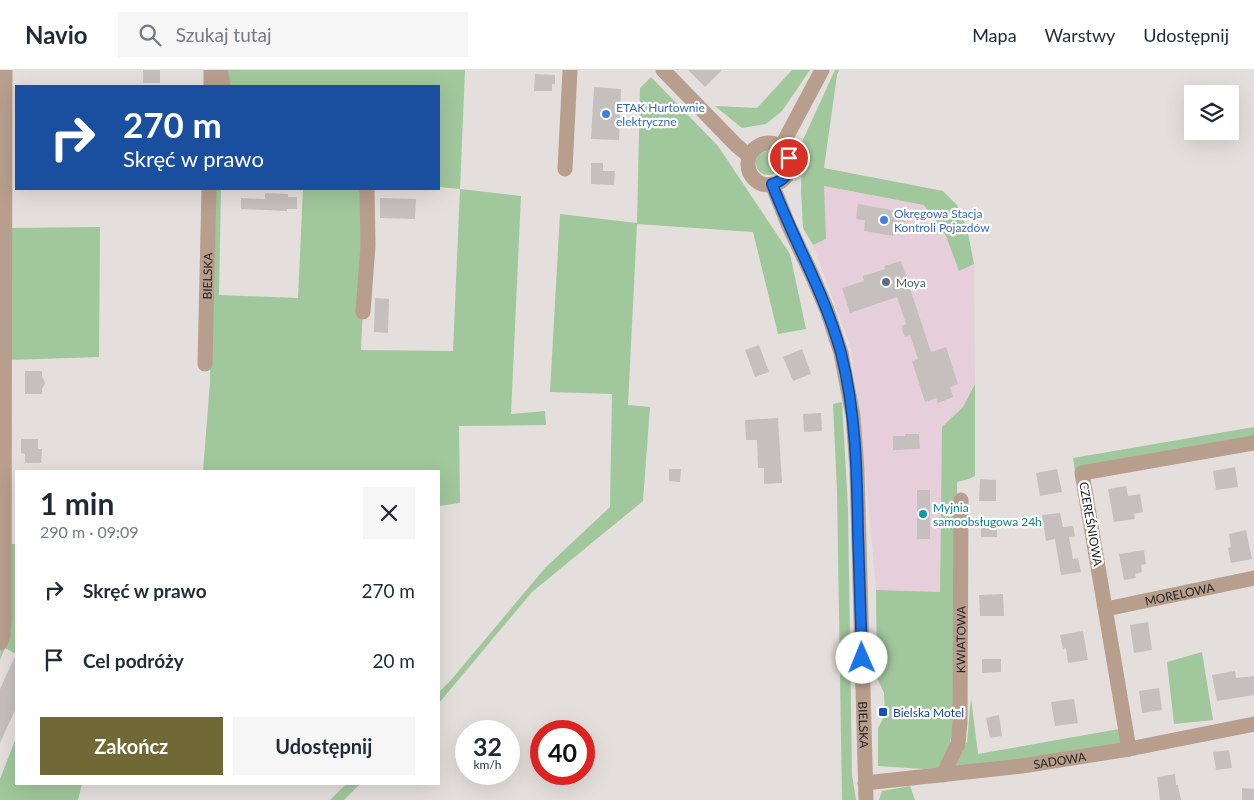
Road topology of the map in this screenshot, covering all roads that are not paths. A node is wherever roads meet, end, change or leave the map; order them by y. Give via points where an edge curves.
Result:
1 (5, 70) edge
2 (211, 70) edge
3 (218, 70) edge
4 (570, 70) edge
5 (663, 70) edge
6 (822, 70) edge
7 (211, 85) edge
8 (223, 85) edge
9 (781, 147) junction
10 (750, 156) junction
11 (565, 168) dead end
12 (772, 184) junction
13 (209, 190) edge
14 (367, 190) edge
15 (363, 312) dead end
16 (205, 364) dead end
17 (1254, 443) edge
18 (961, 500) dead end
19 (1254, 578) edge
20 (1106, 609) junction
21 (0, 643) edge
22 (1254, 724) edge
23 (1130, 749) junction
24 (943, 775) junction
25 (865, 783) junction
26 (866, 800) edge

1 - 21 street via 4,619
2 - 7 street
3 - 8 street
4 - 11 street
5 - 10 street
6 - 9 street
9 - 10 street via 763,144 752,150
9 - 12 street via 790,165 785,178
10 - 12 street via 748,168 751,174 760,183
12 - 25 street, BIELSKA via 826,310 840,352 853,416
13 - 16 street, BIELSKA
14 - 15 street via 368,246
17 - 20 street, CZEREŚNIOWA via 1082,473
18 - 24 street, KWIATOWA via 960,722 958,744
19 - 20 street, MORELOWA
20 - 23 street, CZEREŚNIOWA
22 - 23 street, SADOWA
23 - 24 street, SADOWA
24 - 25 street, SADOWA
25 - 26 street, BIELSKA

